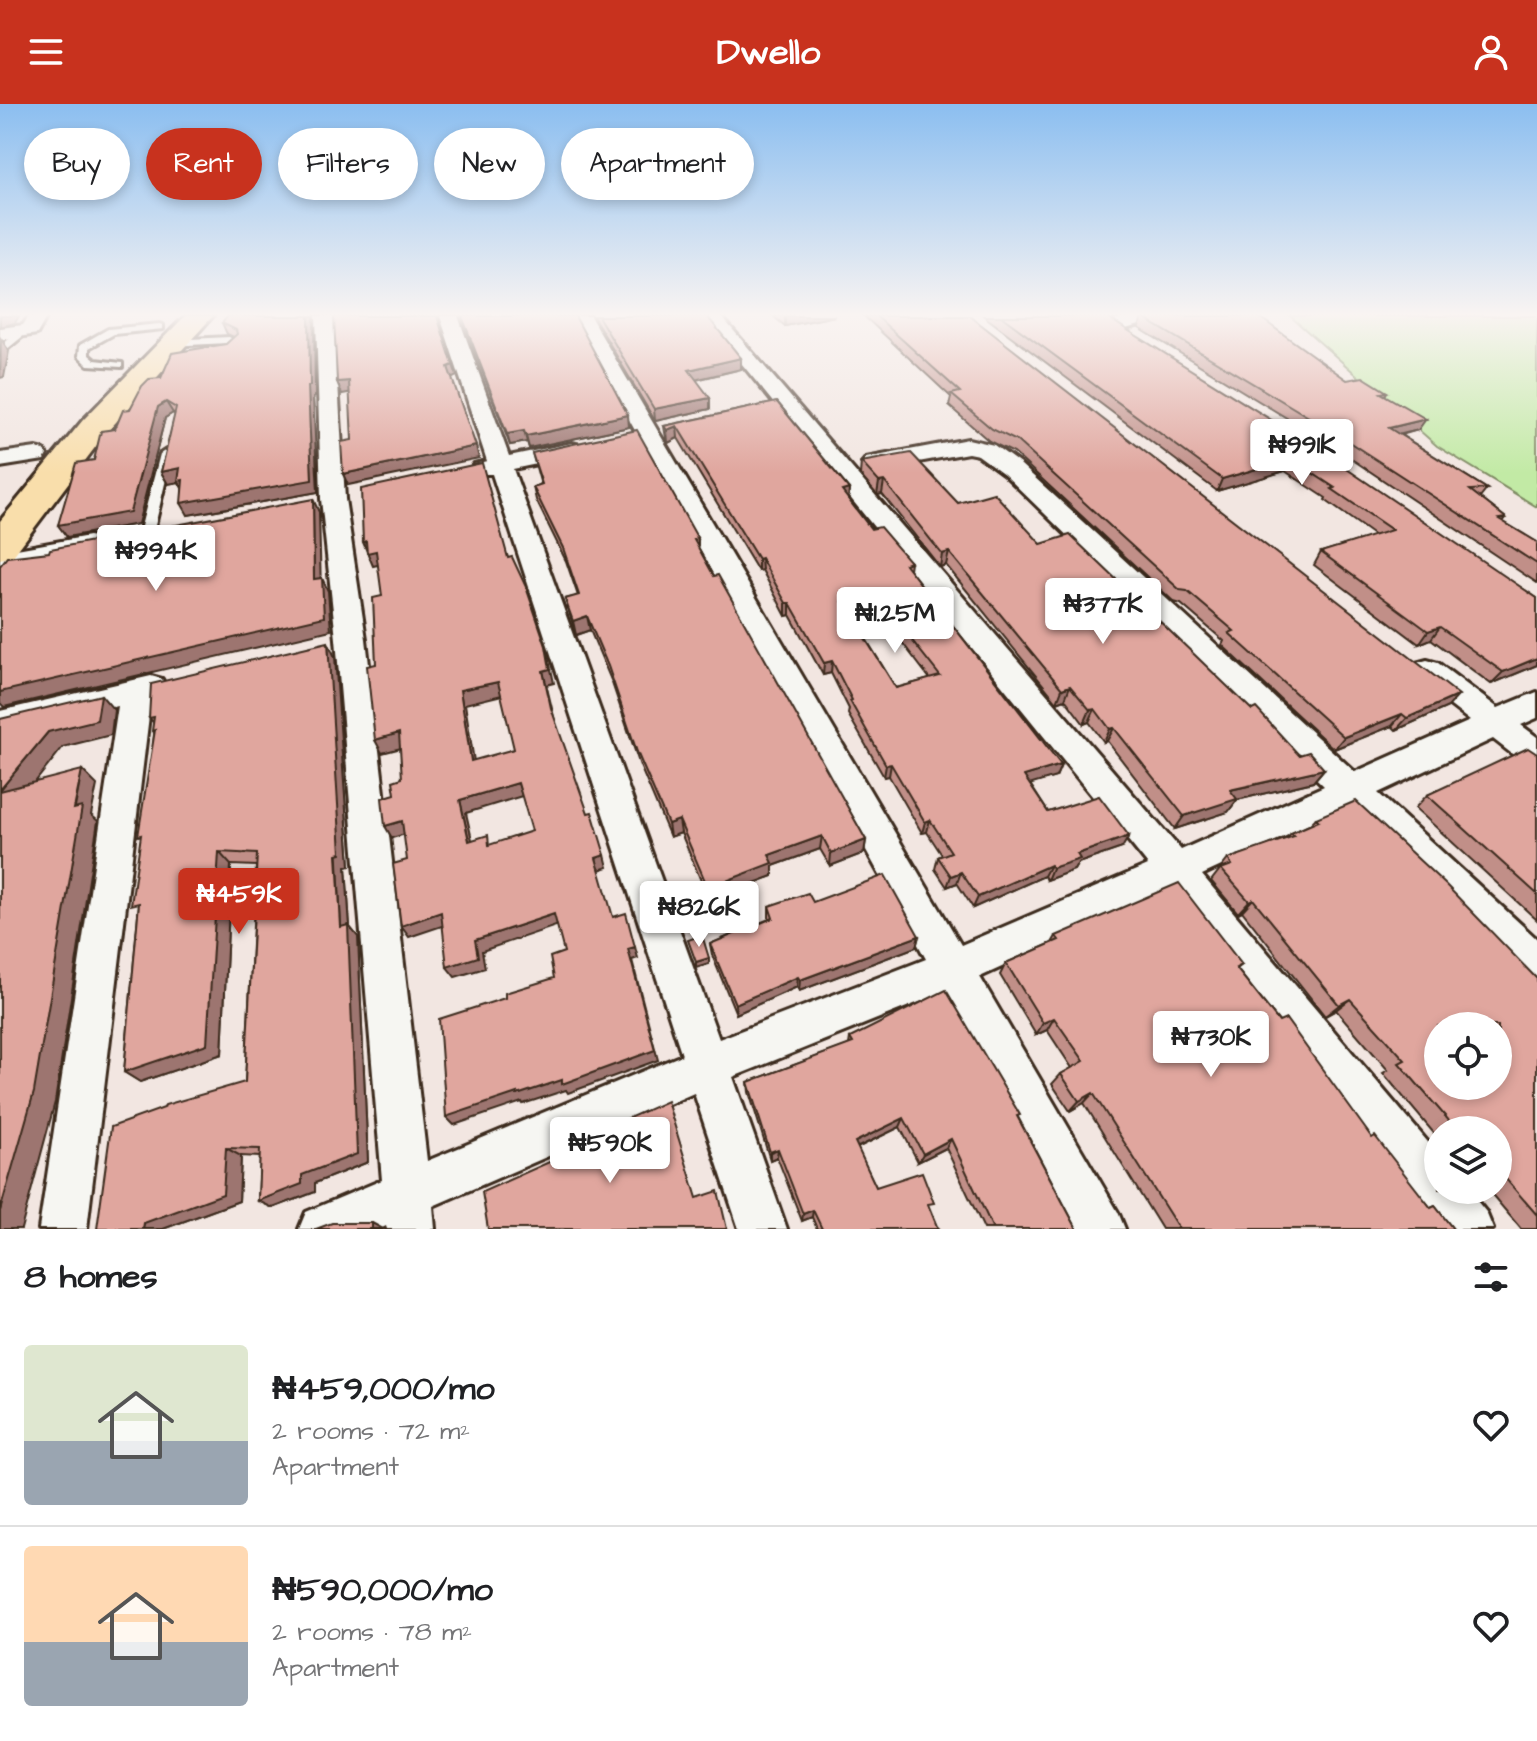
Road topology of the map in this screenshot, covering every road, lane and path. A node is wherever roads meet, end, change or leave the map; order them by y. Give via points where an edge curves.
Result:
1 (132, 368) edge
2 (139, 368) edge
3 (327, 368) edge
4 (466, 368) edge
5 (612, 368) edge
6 (743, 368) edge
7 (171, 433) edge
8 (590, 446) edge
9 (36, 455) junction
10 (0, 460) edge
11 (499, 466) junction
12 (841, 469) junction
13 (454, 475) edge
14 (0, 499) edge
15 (177, 528) edge
16 (146, 534) junction
17 (0, 547) edge
18 (0, 561) edge
19 (1408, 657) edge
20 (182, 680) edge
21 (136, 691) junction
22 (1537, 704) edge
23 (0, 723) edge
24 (1495, 724) junction
25 (1537, 755) edge
26 (1351, 791) junction
27 (1176, 870) junction
28 (1537, 966) edge
29 (952, 969) junction
30 (709, 1065) junction
31 (410, 1211) edge
32 (63, 1229) edge
33 (323, 1229) edge
34 (763, 1229) edge
35 (1101, 1229) edge
36 (1469, 1229) edge

1 - 9 main road
2 - 17 main road
3 - 31 street via 336,643
4 - 11 street
5 - 29 street
6 - 12 street via 766,407
7 - 16 lane
8 - 11 street
9 - 10 street
9 - 14 main road
11 - 13 street
11 - 30 street
12 - 26 street via 951,447 986,450
12 - 27 street
15 - 16 street
16 - 18 street
19 - 24 street
20 - 21 street
21 - 23 street
21 - 32 street
22 - 24 street
24 - 25 street
24 - 26 street
26 - 27 street
26 - 28 street
27 - 29 street
27 - 36 street
29 - 30 street
29 - 35 street
30 - 31 street
30 - 34 street
31 - 33 street

